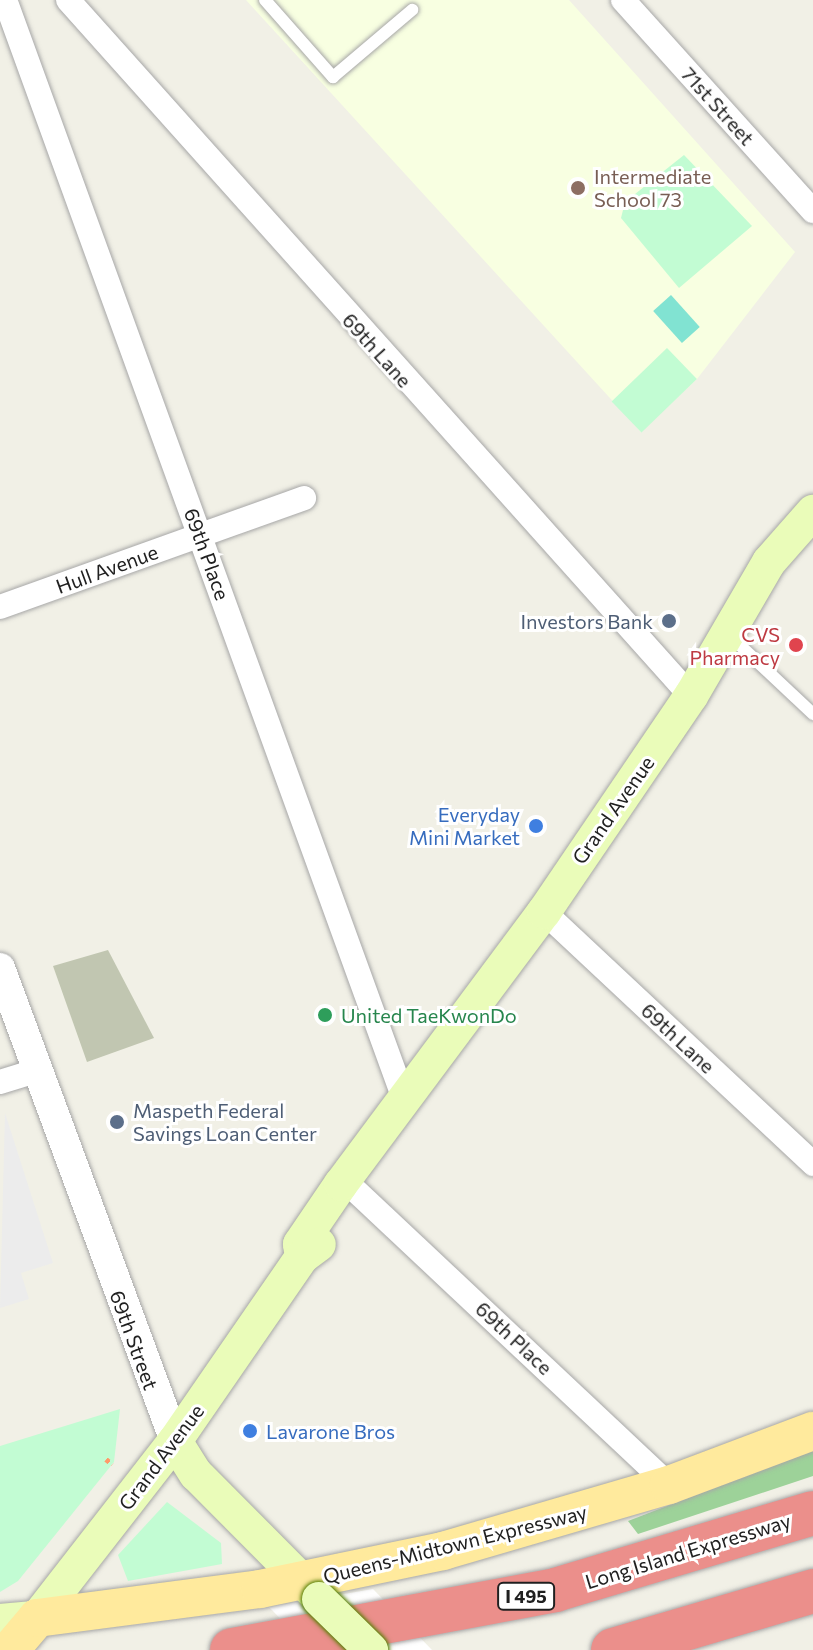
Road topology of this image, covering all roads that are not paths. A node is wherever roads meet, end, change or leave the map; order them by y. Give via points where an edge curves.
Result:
1 (68, 0) edge
2 (265, 0) edge
3 (623, 0) edge
4 (8, 4) edge
5 (412, 10) dead end
6 (813, 211) edge
7 (304, 498) dead end
8 (813, 512) edge
9 (200, 535) junction
10 (0, 607) edge
11 (727, 634) junction
12 (691, 696) junction
13 (813, 714) edge
14 (544, 912) junction
15 (0, 968) edge
16 (37, 1071) junction
17 (0, 1082) edge
18 (406, 1104) junction
19 (813, 1164) edge
20 (357, 1192) junction
21 (302, 1257) junction
22 (813, 1431) edge
23 (175, 1441) junction
24 (669, 1485) junction
25 (813, 1513) edge
26 (311, 1590) junction
27 (813, 1591) edge
28 (37, 1618) junction
29 (0, 1621) edge
30 (10, 1650) edge
31 (232, 1650) edge
32 (371, 1650) edge
33 (613, 1650) edge

1 - 12 street, 69th Lane
2 - 5 lane via 333,77
3 - 6 street, 71st Street
4 - 9 street, 69th Place
7 - 9 street, Hull Avenue
8 - 11 main road, Grand Avenue via 769,562
9 - 10 street, Hull Avenue
9 - 18 street, 69th Place
11 - 12 main road, Grand Avenue
11 - 13 lane
12 - 14 main road, Grand Avenue
14 - 18 main road, Grand Avenue
14 - 19 street, 69th Lane
15 - 16 street, 69th Street
16 - 17 street
16 - 23 street, 69th Street
18 - 20 main road, Grand Avenue via 409,1115
18 - 21 main road, Grand Avenue via 393,1109 300,1244
20 - 21 main road, Grand Avenue
20 - 24 street, 69th Place
21 - 23 main road, Grand Avenue
22 - 24 main road, Queens-Midtown Expressway
23 - 26 main road, 69th Street via 196,1474
23 - 28 main road, Grand Avenue
24 - 26 main road, Queens-Midtown Expressway
25 - 31 highway, Long Island Expressway / I 495 via 555,1590
26 - 28 main road, Queens-Midtown Expressway
26 - 32 main road, 69th Street, bridge
27 - 33 highway
28 - 29 main road
28 - 30 main road, Grand Avenue

